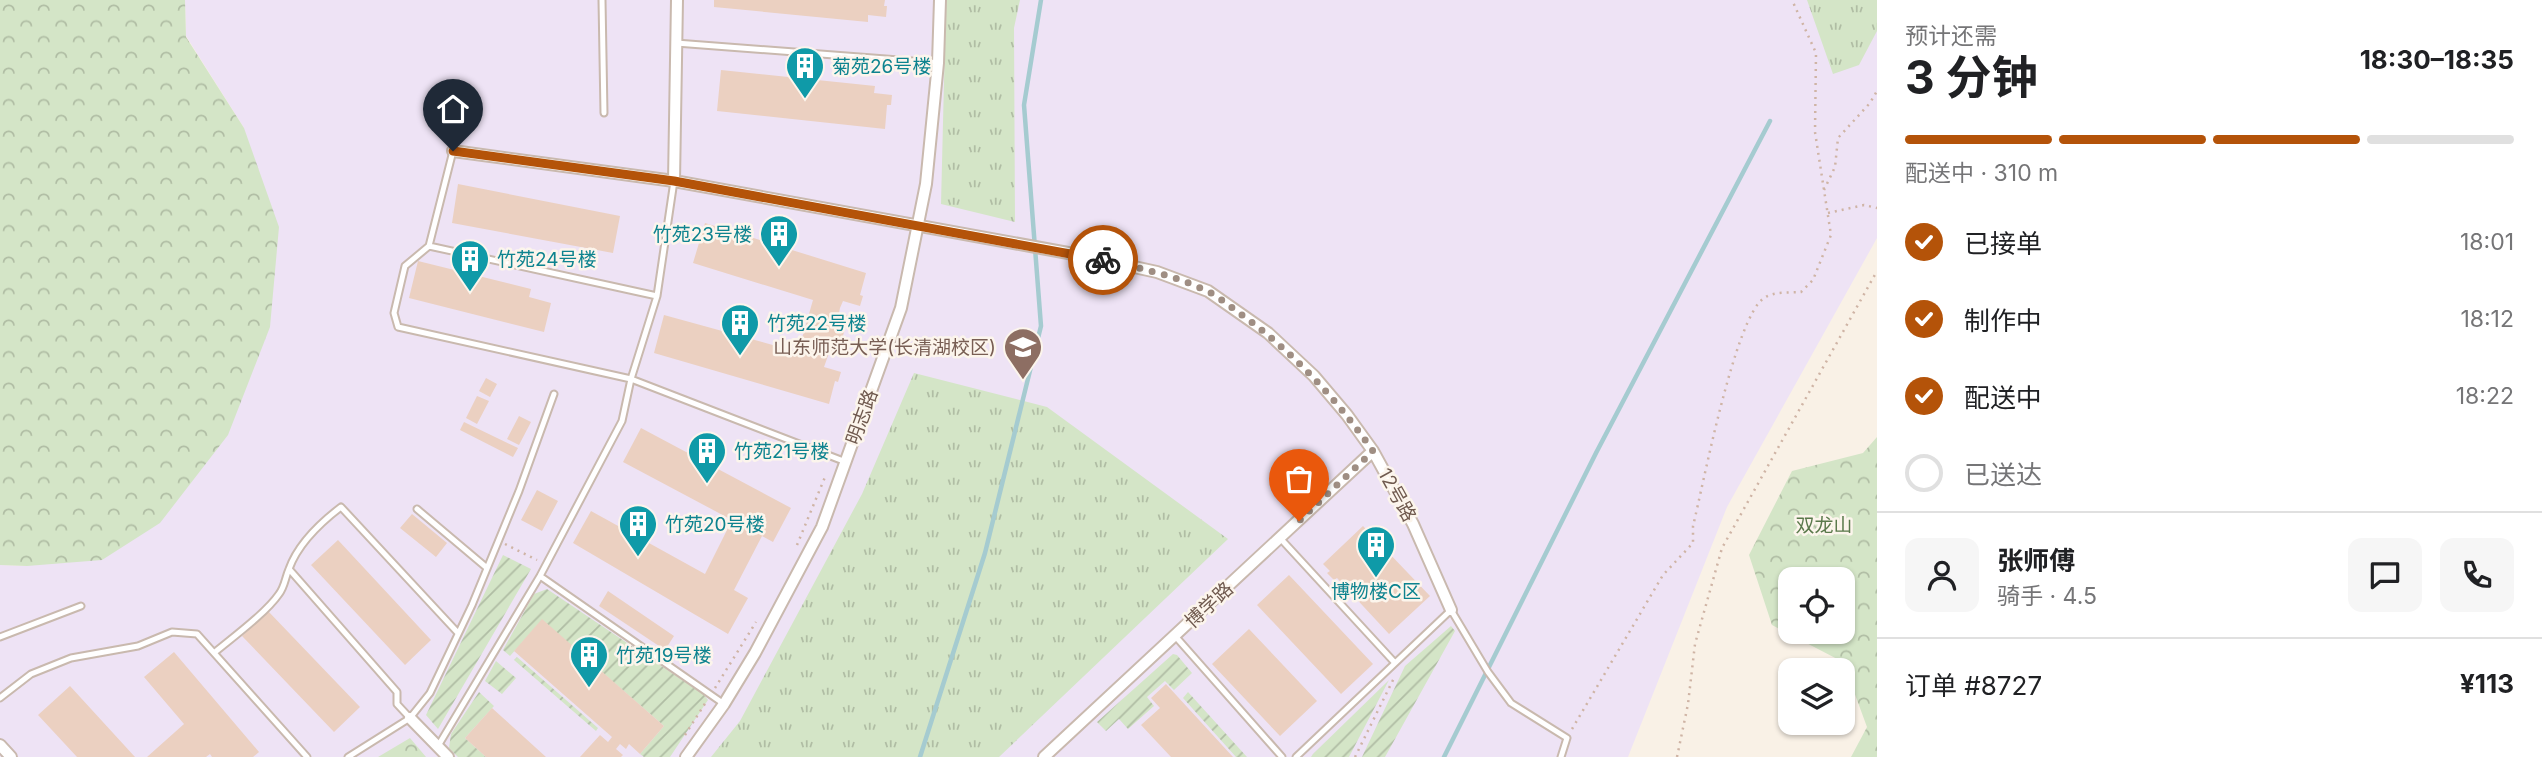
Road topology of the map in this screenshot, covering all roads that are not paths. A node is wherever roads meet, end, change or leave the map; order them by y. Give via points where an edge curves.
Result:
1 (602, 0) edge
2 (677, 0) edge
3 (940, 0) edge
4 (676, 43) junction
5 (938, 63) junction
6 (604, 113) dead end
7 (453, 151) joint
8 (674, 181) junction
9 (919, 227) junction
10 (429, 246) junction
11 (657, 296) junction
12 (631, 379) junction
13 (554, 394) dead end
14 (1373, 451) junction
15 (846, 462) junction
16 (417, 509) dead end
17 (1280, 538) junction
18 (487, 568) junction
19 (289, 569) junction
20 (540, 576) junction
21 (81, 606) dead end
22 (1451, 610) junction
23 (458, 633) junction
24 (1176, 636) junction
25 (0, 637) edge
26 (214, 653) junction
27 (1395, 663) junction
28 (0, 698) edge
29 (724, 704) junction
30 (410, 718) junction
31 (0, 745) edge
32 (438, 747) junction
33 (10, 757) edge
34 (307, 757) edge
35 (348, 757) edge
36 (448, 757) edge
37 (686, 757) edge
38 (1044, 757) edge
39 (1282, 757) edge
40 (1296, 757) edge
41 (1561, 757) edge

1 - 6 lane
2 - 4 street
3 - 5 street, 明志路
4 - 5 lane
4 - 8 street
5 - 9 street, 明志路
7 - 8 street, 12号路
7 - 10 lane
8 - 9 street, 12号路
8 - 11 lane
9 - 14 street, 12号路 via 1157,272 1208,291 1268,333 1314,376
9 - 15 street, 明志路 via 901,308
10 - 11 lane
10 - 12 lane via 405,267 394,313 398,327
11 - 12 lane
12 - 15 lane
12 - 20 lane via 621,421
13 - 18 lane
14 - 17 street, 博学路
14 - 22 street, 12号路 via 1413,524
15 - 29 street, 明志路 via 822,527
16 - 18 lane
17 - 24 street, 博学路
17 - 27 lane
18 - 23 lane
19 - 23 lane via 316,528 341,507
19 - 26 lane via 277,598
19 - 30 lane via 397,692 397,704
20 - 29 lane
20 - 32 lane
21 - 25 lane
22 - 27 lane
22 - 41 lane via 1511,703 1567,738
23 - 30 lane via 430,693
24 - 38 street, 博学路
24 - 39 lane
26 - 28 lane via 197,634 172,632 138,646 61,662 31,674
26 - 34 lane
27 - 40 lane
29 - 37 street, 明志路
30 - 32 street
30 - 35 lane
31 - 33 street
32 - 36 street

